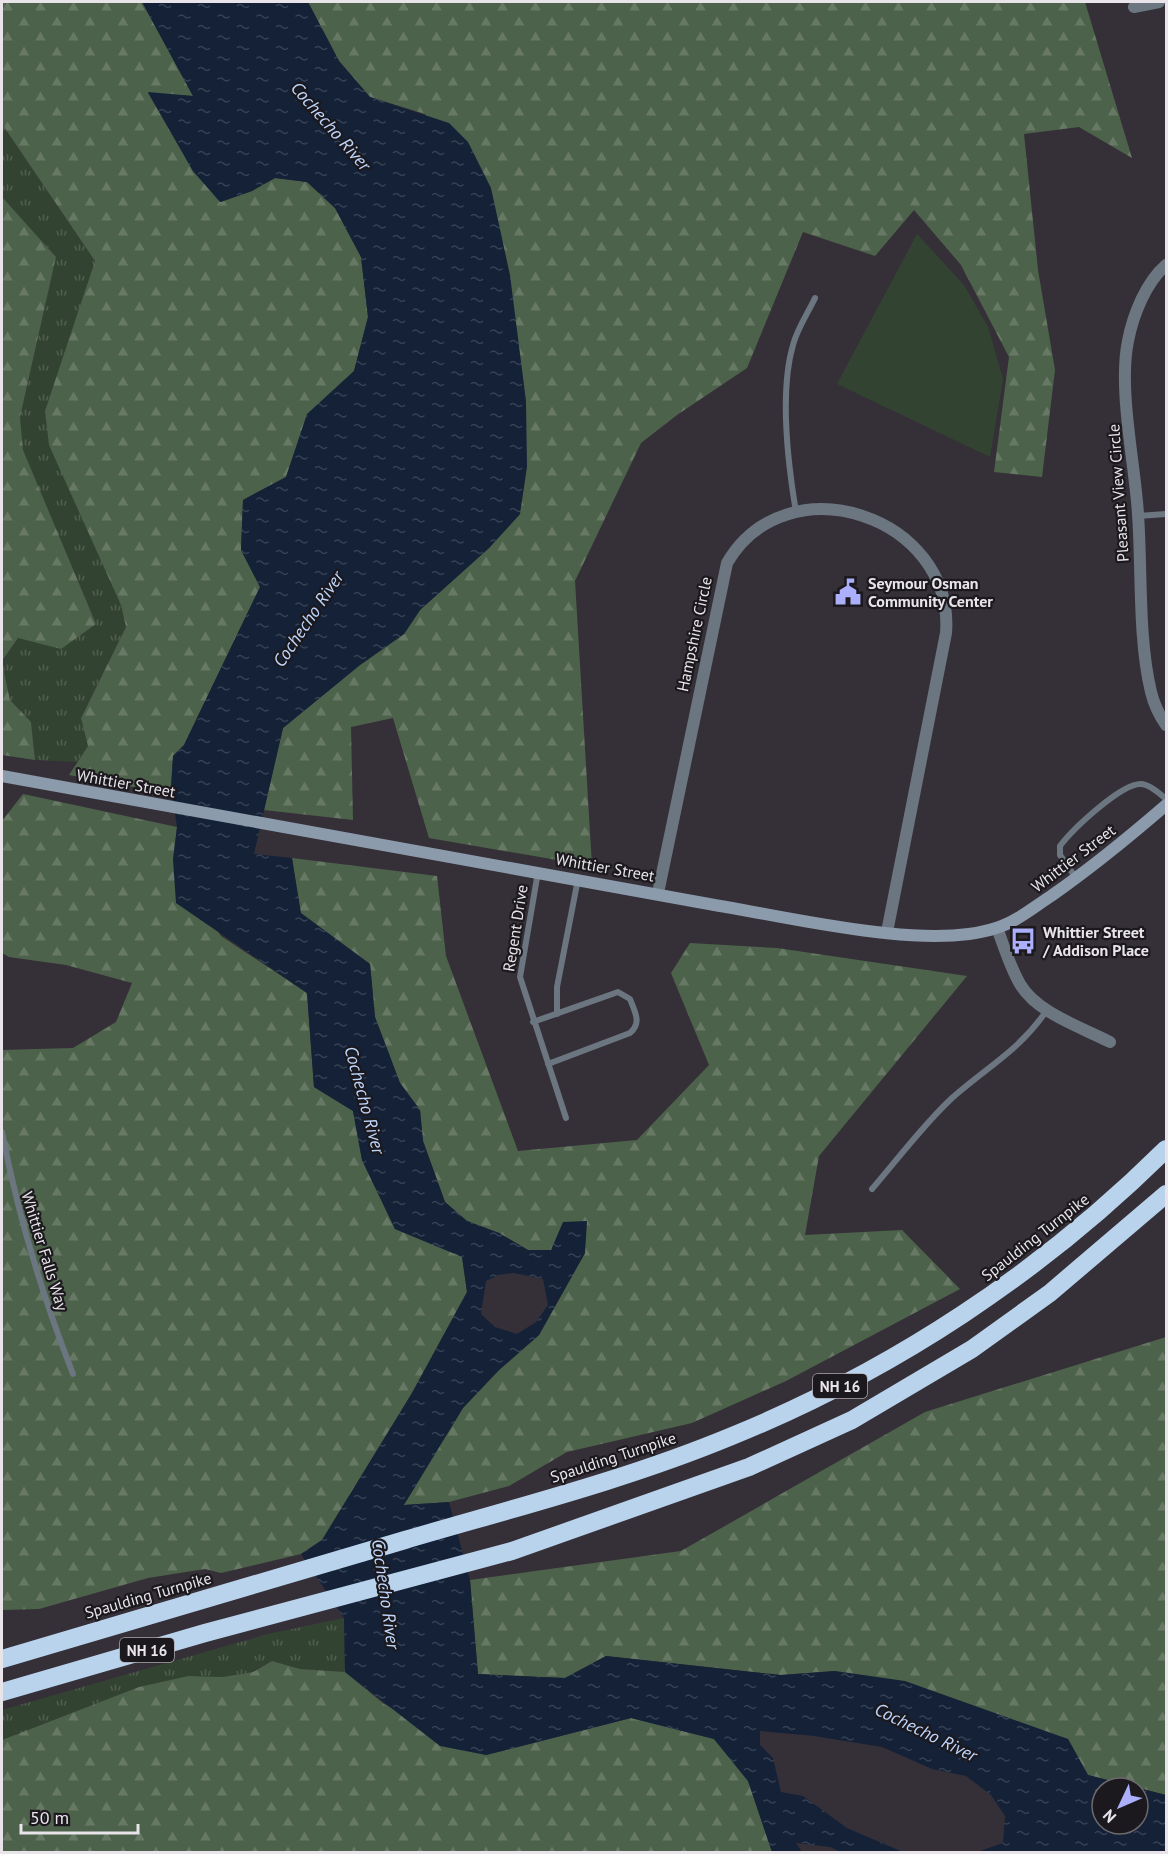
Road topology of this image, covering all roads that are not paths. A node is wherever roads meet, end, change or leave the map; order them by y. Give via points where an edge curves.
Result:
1 (1159, 2) edge
2 (1134, 7) dead end
3 (1165, 270) edge
4 (814, 298) dead end
5 (796, 512) junction
6 (1167, 514) edge
7 (1138, 516) junction
8 (1167, 725) edge
9 (2, 776) edge
10 (1167, 799) edge
11 (1167, 805) edge
12 (538, 871) junction
13 (1076, 878) junction
14 (578, 879) junction
15 (658, 893) junction
16 (997, 928) junction
17 (887, 932) junction
18 (1047, 1010) junction
19 (557, 1014) junction
20 (534, 1022) junction
21 (1110, 1042) dead end
22 (548, 1064) junction
23 (566, 1118) dead end
24 (2, 1132) edge
25 (1167, 1149) edge
26 (872, 1189) dead end
27 (1167, 1194) edge
28 (74, 1374) dead end
29 (2, 1659) edge
30 (2, 1692) edge

1 - 2 street
3 - 7 street, Pleasant View Circle via 1148,289 1132,324 1126,359
4 - 5 lane via 793,344 789,373 788,459
5 - 15 street, Hampshire Circle via 753,530 727,563
5 - 17 street, Hampshire Circle via 837,509 874,520 928,563 944,596 946,633
6 - 7 lane
7 - 8 street, Pleasant View Circle via 1148,673 1155,707
9 - 12 street, Whittier Street
10 - 13 lane via 1144,784 1131,785 1089,816 1060,846 1060,855
11 - 13 street, Whittier Street
12 - 14 street, Whittier Street
12 - 20 lane, Regent Drive via 519,977
13 - 16 street, Whittier Street
14 - 15 street, Whittier Street
14 - 19 lane via 556,987
15 - 17 street, Whittier Street
16 - 17 street, Whittier Street via 955,936
16 - 18 street via 1021,986
18 - 21 street
18 - 26 lane via 1031,1034 1013,1051 940,1110
19 - 20 lane
19 - 22 lane via 618,992 630,999 638,1021 630,1033
20 - 22 lane, Regent Drive
22 - 23 lane, Regent Drive
24 - 28 lane, Whittier Falls Way via 31,1255
25 - 29 highway, Spaulding Turnpike / NH 16 via 1112,1201 1025,1272 931,1335 834,1389 733,1436 460,1524
27 - 30 highway, NH 16 via 1009,1324 852,1420 749,1467 474,1562

